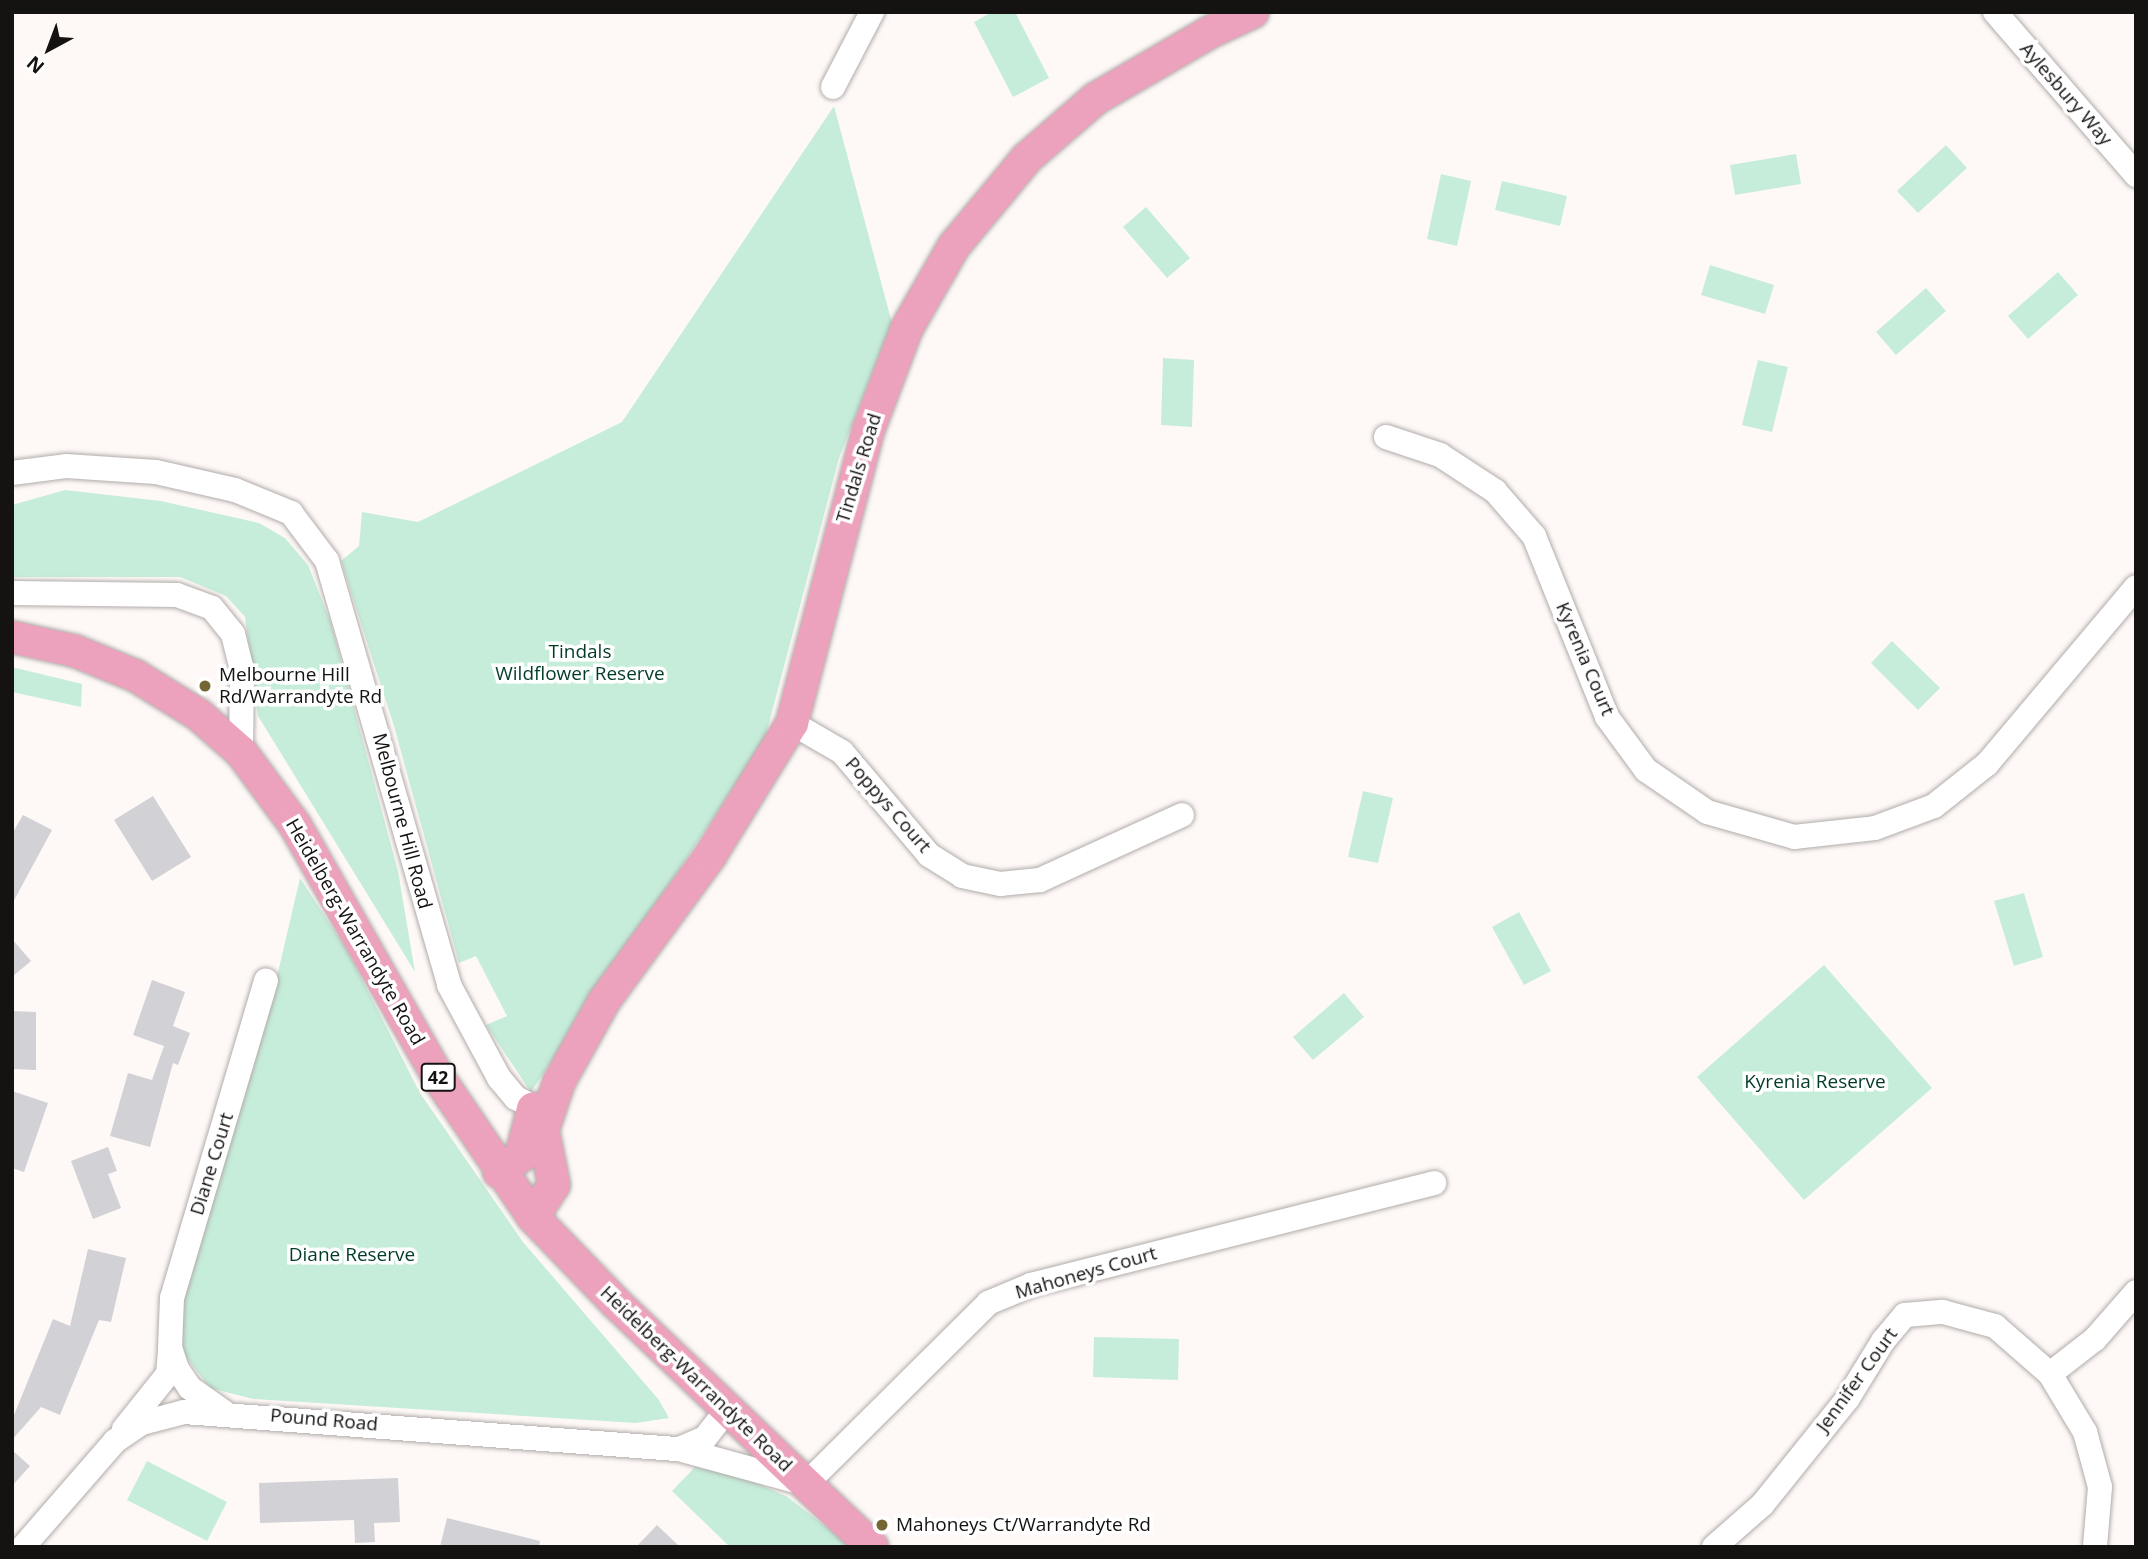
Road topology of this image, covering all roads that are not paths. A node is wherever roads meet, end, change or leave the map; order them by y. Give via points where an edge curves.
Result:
1 (872, 12) edge
2 (1252, 12) edge
3 (1996, 12) edge
4 (833, 87) dead end
5 (2136, 175) edge
6 (1386, 438) dead end
7 (12, 473) edge
8 (2136, 587) edge
9 (12, 593) edge
10 (12, 637) edge
11 (792, 723) junction
12 (241, 752) junction
13 (1182, 815) dead end
14 (266, 981) dead end
15 (540, 1110) junction
16 (499, 1172) junction
17 (1434, 1184) dead end
18 (533, 1217) junction
19 (2136, 1292) edge
20 (170, 1348) junction
21 (2050, 1374) junction
22 (224, 1412) junction
23 (735, 1418) junction
24 (115, 1441) junction
25 (691, 1452) junction
26 (806, 1484) junction
27 (23, 1547) edge
28 (872, 1547) edge
29 (1714, 1547) edge
30 (2095, 1547) edge

1 - 4 street
2 - 11 main road, Tindals Road via 1095,99 1027,158 954,246 907,328 868,431
3 - 5 street, Aylesbury Way
6 - 8 street, Kyrenia Court via 1440,456 1495,491 1534,536 1607,717 1646,770 1707,812 1794,837 1875,828 1934,806 1987,764
7 - 15 street, Melbourne Hill Road via 66,466 156,472 235,490 291,513 327,561 449,985 499,1078 516,1098
9 - 12 street via 177,595 212,608 233,634 242,669
10 - 12 main road, Heidelberg-Warrandyte Road / 42 via 75,651 136,676 200,715
11 - 13 street, Poppys Court via 842,752 929,855 962,876 1000,884 1040,880
11 - 15 main road, Tindals Road via 710,856 590,1025
12 - 16 main road, Heidelberg-Warrandyte Road / 42 via 296,825 434,1070
14 - 20 street, Diane Court via 174,1286
15 - 16 main road, Tindals Road via 521,1156
15 - 18 main road, Tindals Road via 554,1185
16 - 18 main road, Heidelberg-Warrandyte Road / 42
17 - 26 street, Mahoneys Court via 1031,1285 988,1303
18 - 23 main road, Heidelberg-Warrandyte Road / 42
19 - 21 street via 2095,1339
20 - 22 street, Diane Court via 184,1382
20 - 24 street, Diane Court via 167,1374
21 - 29 street, Jennifer Court via 1994,1326 1943,1312 1905,1315 1848,1398 1762,1505
21 - 30 street, Jennifer Court via 2085,1432 2100,1487
22 - 24 street, Pound Road via 157,1418
22 - 25 street, Pound Road
23 - 25 street via 721,1452
23 - 26 main road, Heidelberg-Warrandyte Road / 42
24 - 27 street, Pound Road
25 - 26 street, Pound Road
26 - 28 main road, Heidelberg-Warrandyte Road / 42

